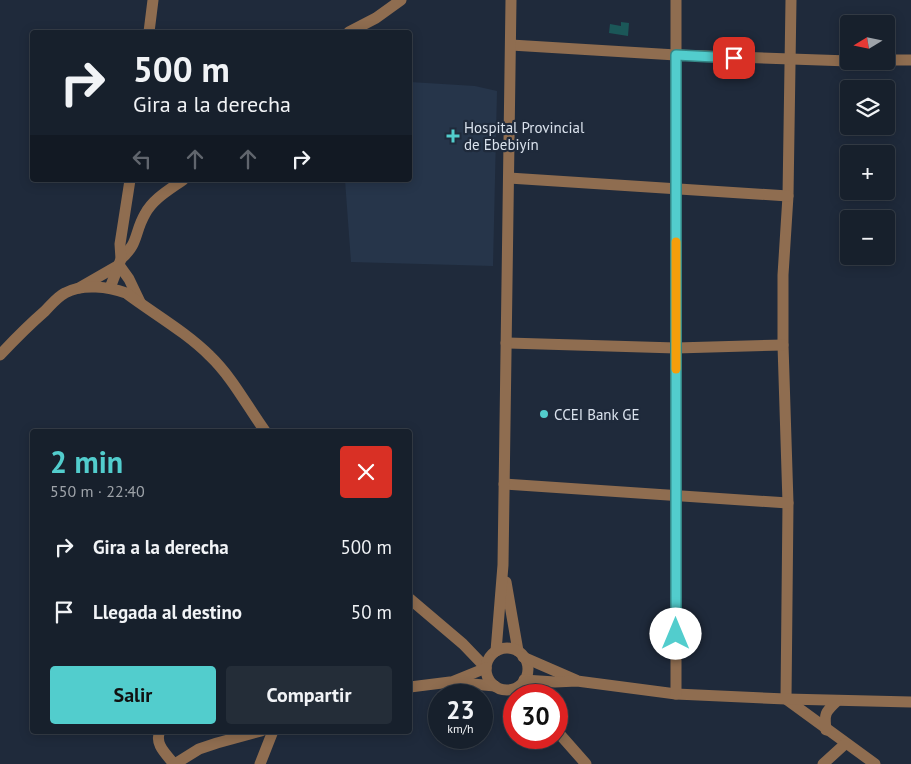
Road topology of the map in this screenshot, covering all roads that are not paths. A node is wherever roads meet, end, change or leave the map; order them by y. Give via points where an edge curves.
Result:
1 (153, 0) edge
2 (401, 0) edge
3 (511, 0) edge
4 (676, 0) edge
5 (791, 0) edge
6 (149, 30) edge
7 (353, 30) edge
8 (511, 46) junction
9 (676, 55) junction
10 (791, 60) junction
11 (895, 60) edge
12 (911, 60) edge
13 (840, 61) edge
14 (509, 178) junction
15 (130, 182) edge
16 (180, 182) edge
17 (676, 190) junction
18 (788, 196) junction
19 (120, 262) junction
20 (79, 288) junction
21 (110, 288) junction
22 (140, 304) junction
23 (506, 343) junction
24 (783, 345) junction
25 (676, 348) junction
26 (0, 355) edge
27 (264, 429) edge
28 (504, 484) junction
29 (675, 496) junction
30 (788, 503) junction
31 (503, 565) junction
32 (412, 601) edge
33 (463, 644) junction
34 (493, 654) junction
35 (520, 654) junction
36 (486, 668) junction
37 (524, 680) junction
38 (577, 681) junction
39 (450, 682) junction
40 (555, 682) junction
41 (530, 684) edge
42 (551, 684) edge
43 (412, 687) edge
44 (499, 688) junction
45 (503, 690) edge
46 (676, 694) junction
47 (786, 699) junction
48 (836, 701) junction
49 (911, 702) edge
50 (826, 730) junction
51 (159, 734) edge
52 (250, 734) edge
53 (272, 734) edge
54 (568, 744) edge
55 (845, 744) junction
56 (174, 764) edge
57 (260, 764) edge
58 (586, 764) edge
59 (823, 764) edge
60 (875, 764) edge

1 - 6 street
2 - 7 street
3 - 8 street
4 - 9 street
5 - 10 street
8 - 9 street
8 - 14 street
9 - 10 street
9 - 17 street
10 - 13 street
10 - 18 street
11 - 12 street
14 - 17 street
14 - 23 street
15 - 19 street
16 - 19 street via 152,203 131,250
17 - 18 street
17 - 25 street
18 - 24 street
19 - 20 street
19 - 21 street
19 - 22 street
20 - 21 street
20 - 26 street via 58,298
21 - 22 street via 126,293
22 - 27 street via 209,355
23 - 25 street
23 - 28 street
24 - 25 street
24 - 30 street
25 - 29 street
28 - 29 street
28 - 31 street
29 - 30 street
29 - 46 street
30 - 47 street
31 - 34 street
31 - 35 street
32 - 33 street
33 - 34 street
33 - 36 street
34 - 35 street via 507,648
34 - 36 street
35 - 37 street via 527,668
35 - 38 street
36 - 39 street
36 - 44 street via 488,678
37 - 40 street
37 - 41 street
37 - 44 street via 515,688
38 - 40 street
38 - 46 street
39 - 43 street
39 - 44 street
40 - 42 street
44 - 45 street
46 - 47 street
47 - 48 street
47 - 50 street
48 - 49 street
48 - 50 street via 825,715
50 - 55 street
51 - 56 street via 158,744
52 - 56 street via 208,746
53 - 57 street
54 - 58 street
55 - 59 street
55 - 60 street

